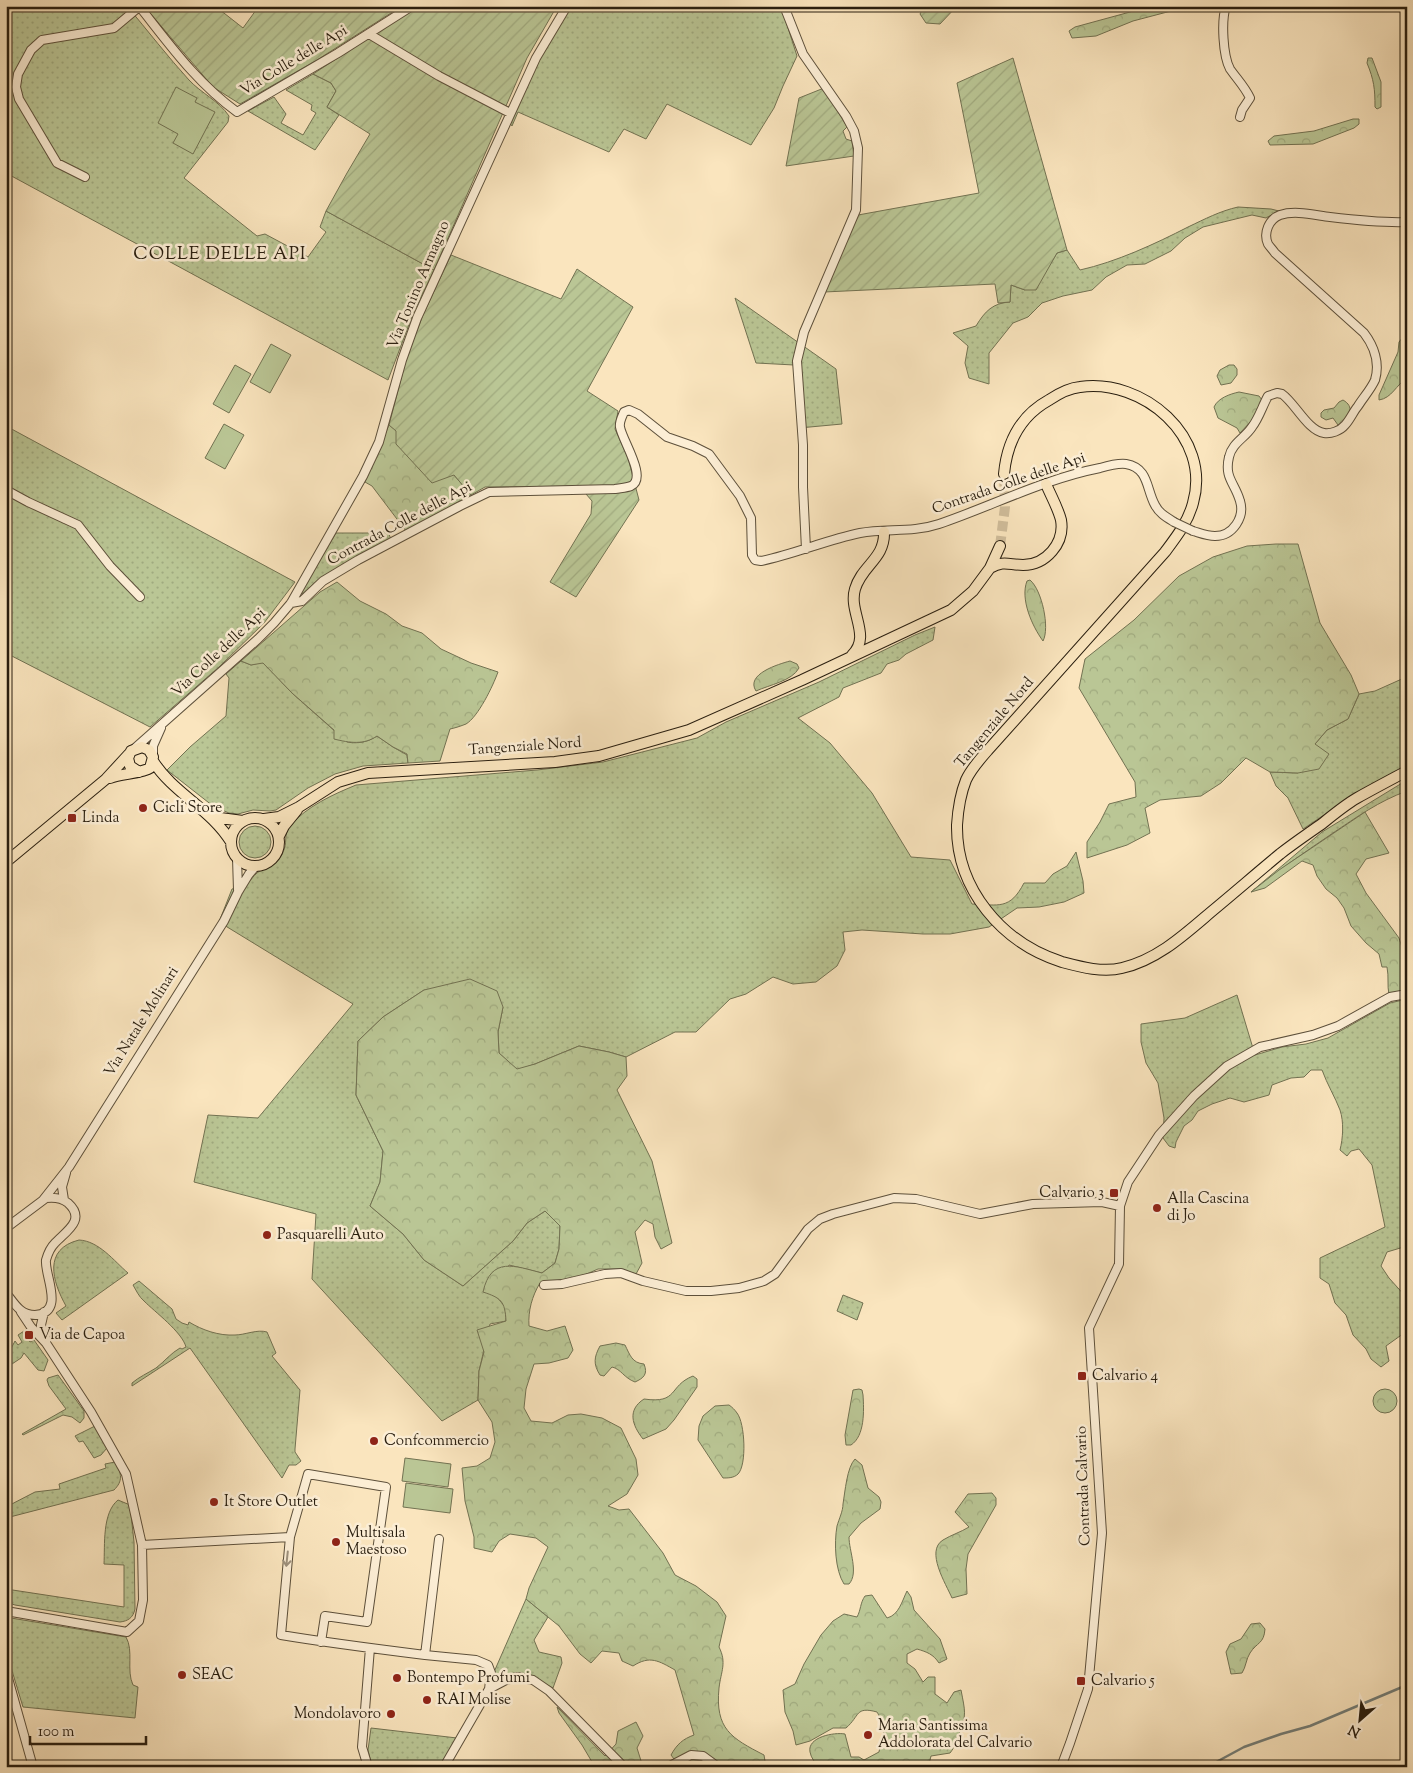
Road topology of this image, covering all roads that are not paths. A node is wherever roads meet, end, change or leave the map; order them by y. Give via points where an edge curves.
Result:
1 (139, 6) edge
2 (412, 6) edge
3 (567, 6) edge
4 (784, 6) edge
5 (1226, 6) edge
6 (369, 34) junction
7 (510, 113) junction
8 (1240, 117) dead end
9 (85, 177) dead end
10 (1407, 222) edge
11 (1004, 474) tunnel mouth
12 (1046, 484) junction
13 (6, 490) edge
14 (884, 532) junction
15 (806, 549) junction
16 (1008, 563) junction
17 (990, 568) junction
18 (140, 597) dead end
19 (291, 603) junction
20 (860, 629) junction
21 (888, 640) junction
22 (849, 657) junction
23 (165, 722) junction
24 (132, 752) junction
25 (153, 758) junction
26 (1407, 771) edge
27 (141, 772) junction
28 (106, 779) junction
29 (170, 783) junction
30 (299, 807) junction
31 (205, 812) junction
32 (264, 819) junction
33 (243, 821) junction
34 (279, 836) junction
35 (231, 842) junction
36 (236, 858) junction
37 (6, 862) edge
38 (256, 866) junction
39 (238, 892) junction
40 (1407, 994) edge
41 (68, 1167) junction
42 (43, 1200) junction
43 (64, 1200) junction
44 (1120, 1206) junction
45 (6, 1228) edge
46 (544, 1285) dead end
47 (6, 1293) edge
48 (21, 1312) junction
49 (44, 1312) junction
50 (46, 1343) junction
51 (290, 1537) junction
52 (439, 1539) dead end
53 (142, 1545) junction
54 (6, 1612) edge
55 (321, 1642) junction
56 (370, 1648) junction
57 (425, 1654) junction
58 (6, 1671) edge
59 (489, 1689) junction
60 (33, 1767) edge
61 (368, 1767) edge
62 (444, 1767) edge
63 (624, 1767) edge
64 (668, 1767) edge
65 (718, 1767) edge
66 (1061, 1767) edge

1 - 6 street, Via Colle delle Api via 190,70 237,112
1 - 9 street via 114,28 42,40 31,50 18,74 16,87 20,99 57,163
2 - 6 street, Via Colle delle Api
3 - 7 street, Via Tonino Armagno via 536,58
4 - 15 street via 803,54 854,131 858,148 856,210 804,332 797,361
5 - 8 street via 1224,42 1229,67 1250,98
6 - 7 street
7 - 19 street, Via Tonino Armagno via 418,318 402,360 379,442
10 - 12 street, Contrada Colle delle Api, bridge via 1295,213 1281,214 1270,223 1266,236 1275,253 1370,340 1376,361 1374,380 1346,425 1334,432 1319,432 1312,427 1282,394 1277,392 1268,396 1259,418 1234,445 1228,459 1228,475 1240,501 1240,518 1234,528 1225,534 1208,536 1162,515 1142,473 1125,464 1085,470
11 - 26 main road, Tangenziale Nord via 1011,443 1023,420 1038,406 1080,387 1104,386 1125,390 1163,413 1186,442 1194,457 1197,474 1189,515 1181,531 988,750 966,781 959,802 957,840 961,857 980,902 995,921 1020,942 1056,960 1096,969 1119,969 1140,963 1181,937 1282,852 1348,804
12 - 14 street, Contrada Colle delle Api via 938,525 912,531
12 - 16 main road via 1061,521 1058,542 1050,554 1037,562 1023,565
13 - 18 street via 78,525 110,566
14 - 15 street, Contrada Colle delle Api via 863,532 834,538
14 - 20 main road via 879,556 855,588 853,602
15 - 19 street, Contrada Colle delle Api via 761,562 755,560 751,549 751,518 740,496 709,454 668,437 629,410 624,412 620,426 638,478 631,486 489,492 358,560 323,582 302,601
16 - 17 main road
16 - 17 main road, Tangenziale Nord via 1000,547
17 - 21 main road, Tangenziale Nord via 973,591 951,610
19 - 23 street, Via Colle delle Api via 258,639
20 - 21 main road via 876,641
20 - 22 main road via 859,645
21 - 22 main road, Tangenziale Nord
22 - 30 main road, Tangenziale Nord via 689,730 599,756 555,762 368,773 338,782
23 - 24 street, Via Colle delle Api
23 - 25 street, Via Colle delle Api via 155,738
24 - 25 main road via 142,747 149,750
24 - 27 main road via 130,766
24 - 28 main road, Via Colle delle Api
25 - 27 main road via 150,768
25 - 29 main road
27 - 28 main road, Via Colle delle Api
27 - 29 main road
28 - 37 main road, Via Colle delle Api
29 - 31 main road
30 - 32 main road, Tangenziale Nord via 279,817
30 - 34 main road, Tangenziale Nord
31 - 33 main road
31 - 35 main road via 224,830
32 - 33 main road
32 - 34 main road via 271,823
33 - 35 main road via 232,833
34 - 38 main road via 275,857
35 - 36 main road
36 - 38 main road
36 - 39 street, Via Natale Molinari
38 - 39 street, Via Natale Molinari
39 - 41 street, Via Natale Molinari via 224,921
40 - 44 street, Contrada Calvario via 1390,997 1313,1036 1260,1047 1227,1066 1194,1096 1159,1136 1128,1182
41 - 42 street, Via Natale Molinari
41 - 43 street, Via Natale Molinari via 62,1187
42 - 43 street
42 - 45 street, Via Natale Molinari
43 - 49 street via 73,1209 74,1221 70,1231 54,1243 47,1255 46,1271 52,1295 50,1306
44 - 46 street via 1102,1202 1033,1204 980,1214 916,1199 894,1198 820,1219 808,1228 775,1274 764,1281 739,1288 686,1291 621,1273
44 - 66 street, Contrada Calvario via 1119,1264 1089,1328 1102,1533 1088,1689
47 - 48 street
48 - 49 street via 34,1315
48 - 50 street
49 - 50 street via 41,1324
50 - 53 street via 126,1474
51 - 53 street
51 -> 55 street via 281,1636
51 - 55 street via 308,1474 386,1487 367,1622 325,1616
52 - 57 street
53 - 54 street via 143,1600 139,1621 127,1632
55 - 56 street
56 - 57 street
56 - 61 street via 362,1747
57 - 59 street via 488,1664
58 - 60 street
59 - 62 street
59 - 63 street via 517,1677 533,1680 549,1691
64 - 65 street via 691,1755 703,1756

